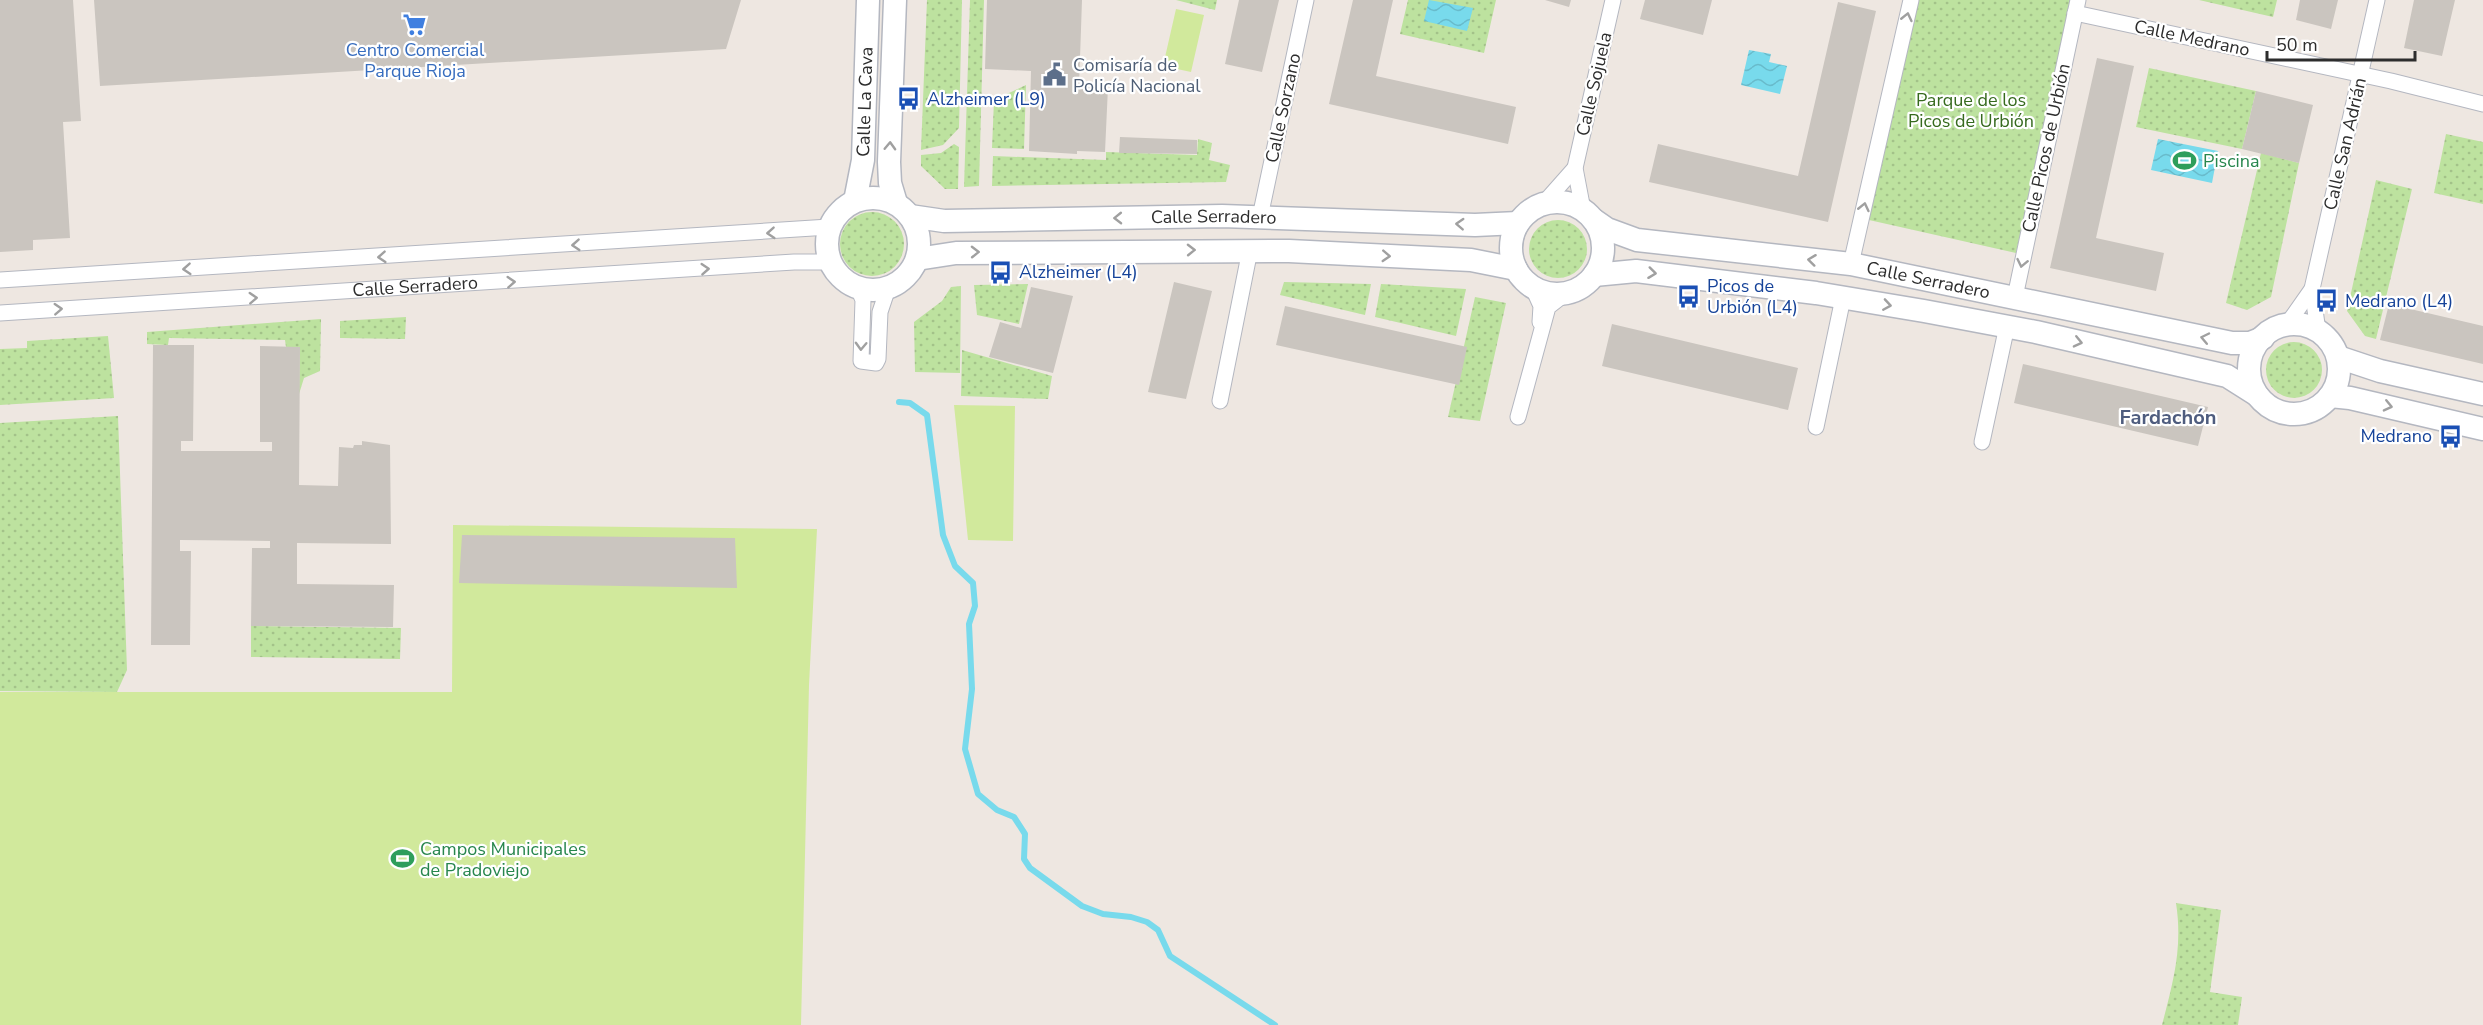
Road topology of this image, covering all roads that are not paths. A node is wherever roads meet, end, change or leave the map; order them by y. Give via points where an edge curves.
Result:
1 (868, 0) edge
2 (895, 0) edge
3 (1306, 0) edge
4 (1613, 0) edge
5 (1911, 0) edge
6 (2377, 0) edge
7 (2077, 7) edge
8 (2361, 74) junction
9 (2483, 104) edge
10 (1575, 168) junction
11 (855, 201) junction
12 (1544, 203) junction
13 (903, 210) junction
14 (1588, 215) junction
15 (1260, 216) junction
16 (1518, 223) junction
17 (829, 227) junction
18 (1250, 250) junction
19 (917, 259) junction
20 (830, 262) junction
21 (1851, 264) junction
22 (1516, 269) junction
23 (1594, 275) junction
24 (0, 280) edge
25 (1532, 286) junction
26 (858, 288) junction
27 (888, 288) junction
28 (2312, 289) junction
29 (1566, 293) junction
30 (2015, 297) junction
31 (1843, 298) junction
32 (0, 313) edge
33 (2007, 326) junction
34 (2286, 326) junction
35 (2318, 331) junction
36 (1539, 337) junction
37 (2263, 338) junction
38 (2338, 357) junction
39 (2483, 394) edge
40 (2257, 395) junction
41 (2330, 396) junction
42 (1220, 401) dead end
43 (1518, 417) dead end
44 (1816, 427) dead end
45 (2483, 429) edge
46 (1982, 442) dead end

1 - 11 main road, Calle La Cava via 863,160
13 -> 2 main road, Calle La Cava via 890,183
3 - 15 street, Calle Sorzano
4 - 10 street, Calle Sojuela
21 -> 5 street
6 - 8 street, Calle San Adrián
7 - 8 street, Calle Medrano
7 -> 30 street, Calle Picos de Urbión
8 - 9 street, Calle Medrano
8 - 28 street, Calle San Adrián
10 - 12 street, Calle Sojuela
10 - 14 street, Calle Sojuela
11 - 13 main road via 876,197
11 - 17 main road via 839,212
12 - 14 main road via 1571,204
12 - 16 main road
15 -> 13 main road, Calle Serradero via 944,221
13 - 19 main road via 919,237
21 -> 14 main road, Calle Serradero via 1637,240 1607,229
14 - 23 main road via 1600,233 1603,247
16 -> 15 main road, Calle Serradero via 1475,225
16 - 22 main road via 1511,246
17 - 20 main road via 826,245
17 -> 24 street, Calle Serradero
19 -> 18 main road, Calle Serradero via 956,253
18 -> 22 main road, Calle Serradero via 1471,260
18 - 42 street
19 - 27 main road via 901,282
20 - 26 main road via 841,278
32 -> 20 street, Calle Serradero
21 - 30 main road, Calle Serradero
22 - 25 main road
23 - 29 main road
23 -> 31 main road, Calle Serradero via 1636,271
25 - 29 main road
25 - 36 street via 1541,306
26 - 27 main road
26 -> 27 street via 862,300 861,361 866,363 876,363 878,359 880,312
28 - 34 street, Calle San Adrián
28 - 35 street, Calle San Adrián
29 - 36 street via 1548,307
37 -> 30 main road, Calle Serradero via 2242,343 2211,340
31 -> 33 main road, Calle Serradero
31 - 44 street
33 -> 40 main road, Calle Serradero via 2227,376
33 - 46 street
34 - 35 main road via 2300,325
34 - 37 main road
35 - 38 main road
36 - 43 street
37 - 40 main road via 2250,359
38 - 39 main road via 2380,371
38 - 41 main road via 2338,378
40 - 41 main road via 2277,411 2290,414 2313,410
41 -> 45 main road

